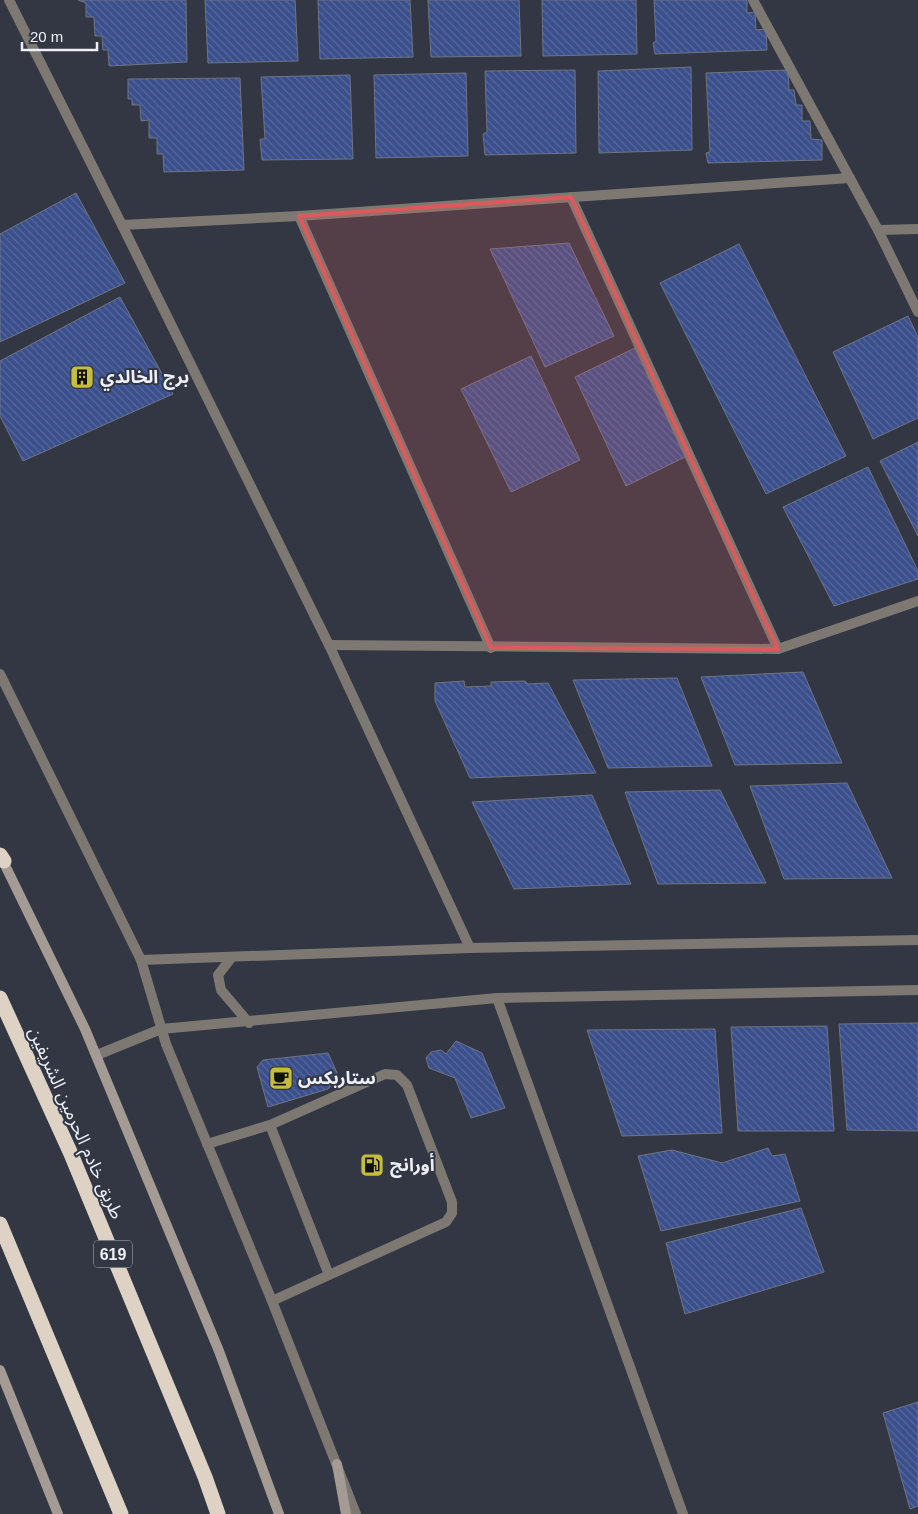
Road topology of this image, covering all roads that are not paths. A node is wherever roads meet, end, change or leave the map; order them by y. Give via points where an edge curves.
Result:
1 (9, 0) edge
2 (754, 0) edge
3 (850, 178) junction
4 (571, 197) junction
5 (299, 216) junction
6 (122, 226) junction
7 (918, 229) edge
8 (878, 230) junction
9 (918, 312) edge
10 (918, 601) edge
11 (329, 645) junction
12 (491, 648) junction
13 (778, 649) junction
14 (0, 674) edge
15 (1, 857) edge
16 (918, 940) edge
17 (470, 948) junction
18 (232, 957) junction
19 (140, 960) junction
20 (918, 990) edge
21 (0, 998) edge
22 (497, 998) junction
23 (249, 1022) junction
24 (161, 1029) junction
25 (97, 1055) junction
26 (270, 1125) junction
27 (207, 1144) junction
28 (0, 1224) edge
29 (329, 1275) junction
30 (272, 1300) junction
31 (0, 1370) edge
32 (337, 1464) junction
33 (58, 1514) edge
34 (121, 1514) edge
35 (218, 1514) edge
36 (279, 1514) edge
37 (346, 1514) edge
38 (356, 1514) edge
39 (683, 1514) edge

1 - 6 street
2 - 3 street
3 - 4 street
3 - 8 street
4 - 5 street
4 - 13 street
5 - 6 street
5 - 12 street
6 - 11 street
7 - 8 street
8 - 9 street
10 - 13 street
11 - 12 street
11 - 17 street
12 - 13 street
14 - 19 street
15 - 25 main road
16 - 17 street
17 - 18 street
18 - 19 street
18 - 23 street via 218,975 221,990
19 - 24 street
20 - 22 street
21 - 35 highway, طريق خادم الحرمين الشريفين / 619 via 71,1154 206,1477
22 - 23 street
22 - 39 street
23 - 24 street
24 - 25 street
24 - 27 street
25 - 36 main road via 219,1351
26 - 27 street
26 - 29 street
26 - 29 street via 385,1074 397,1075 407,1085 452,1202 452,1213 446,1222
27 - 30 street
28 - 34 highway
29 - 30 street
30 - 32 street
31 - 33 main road
32 - 37 main road
32 - 38 street

